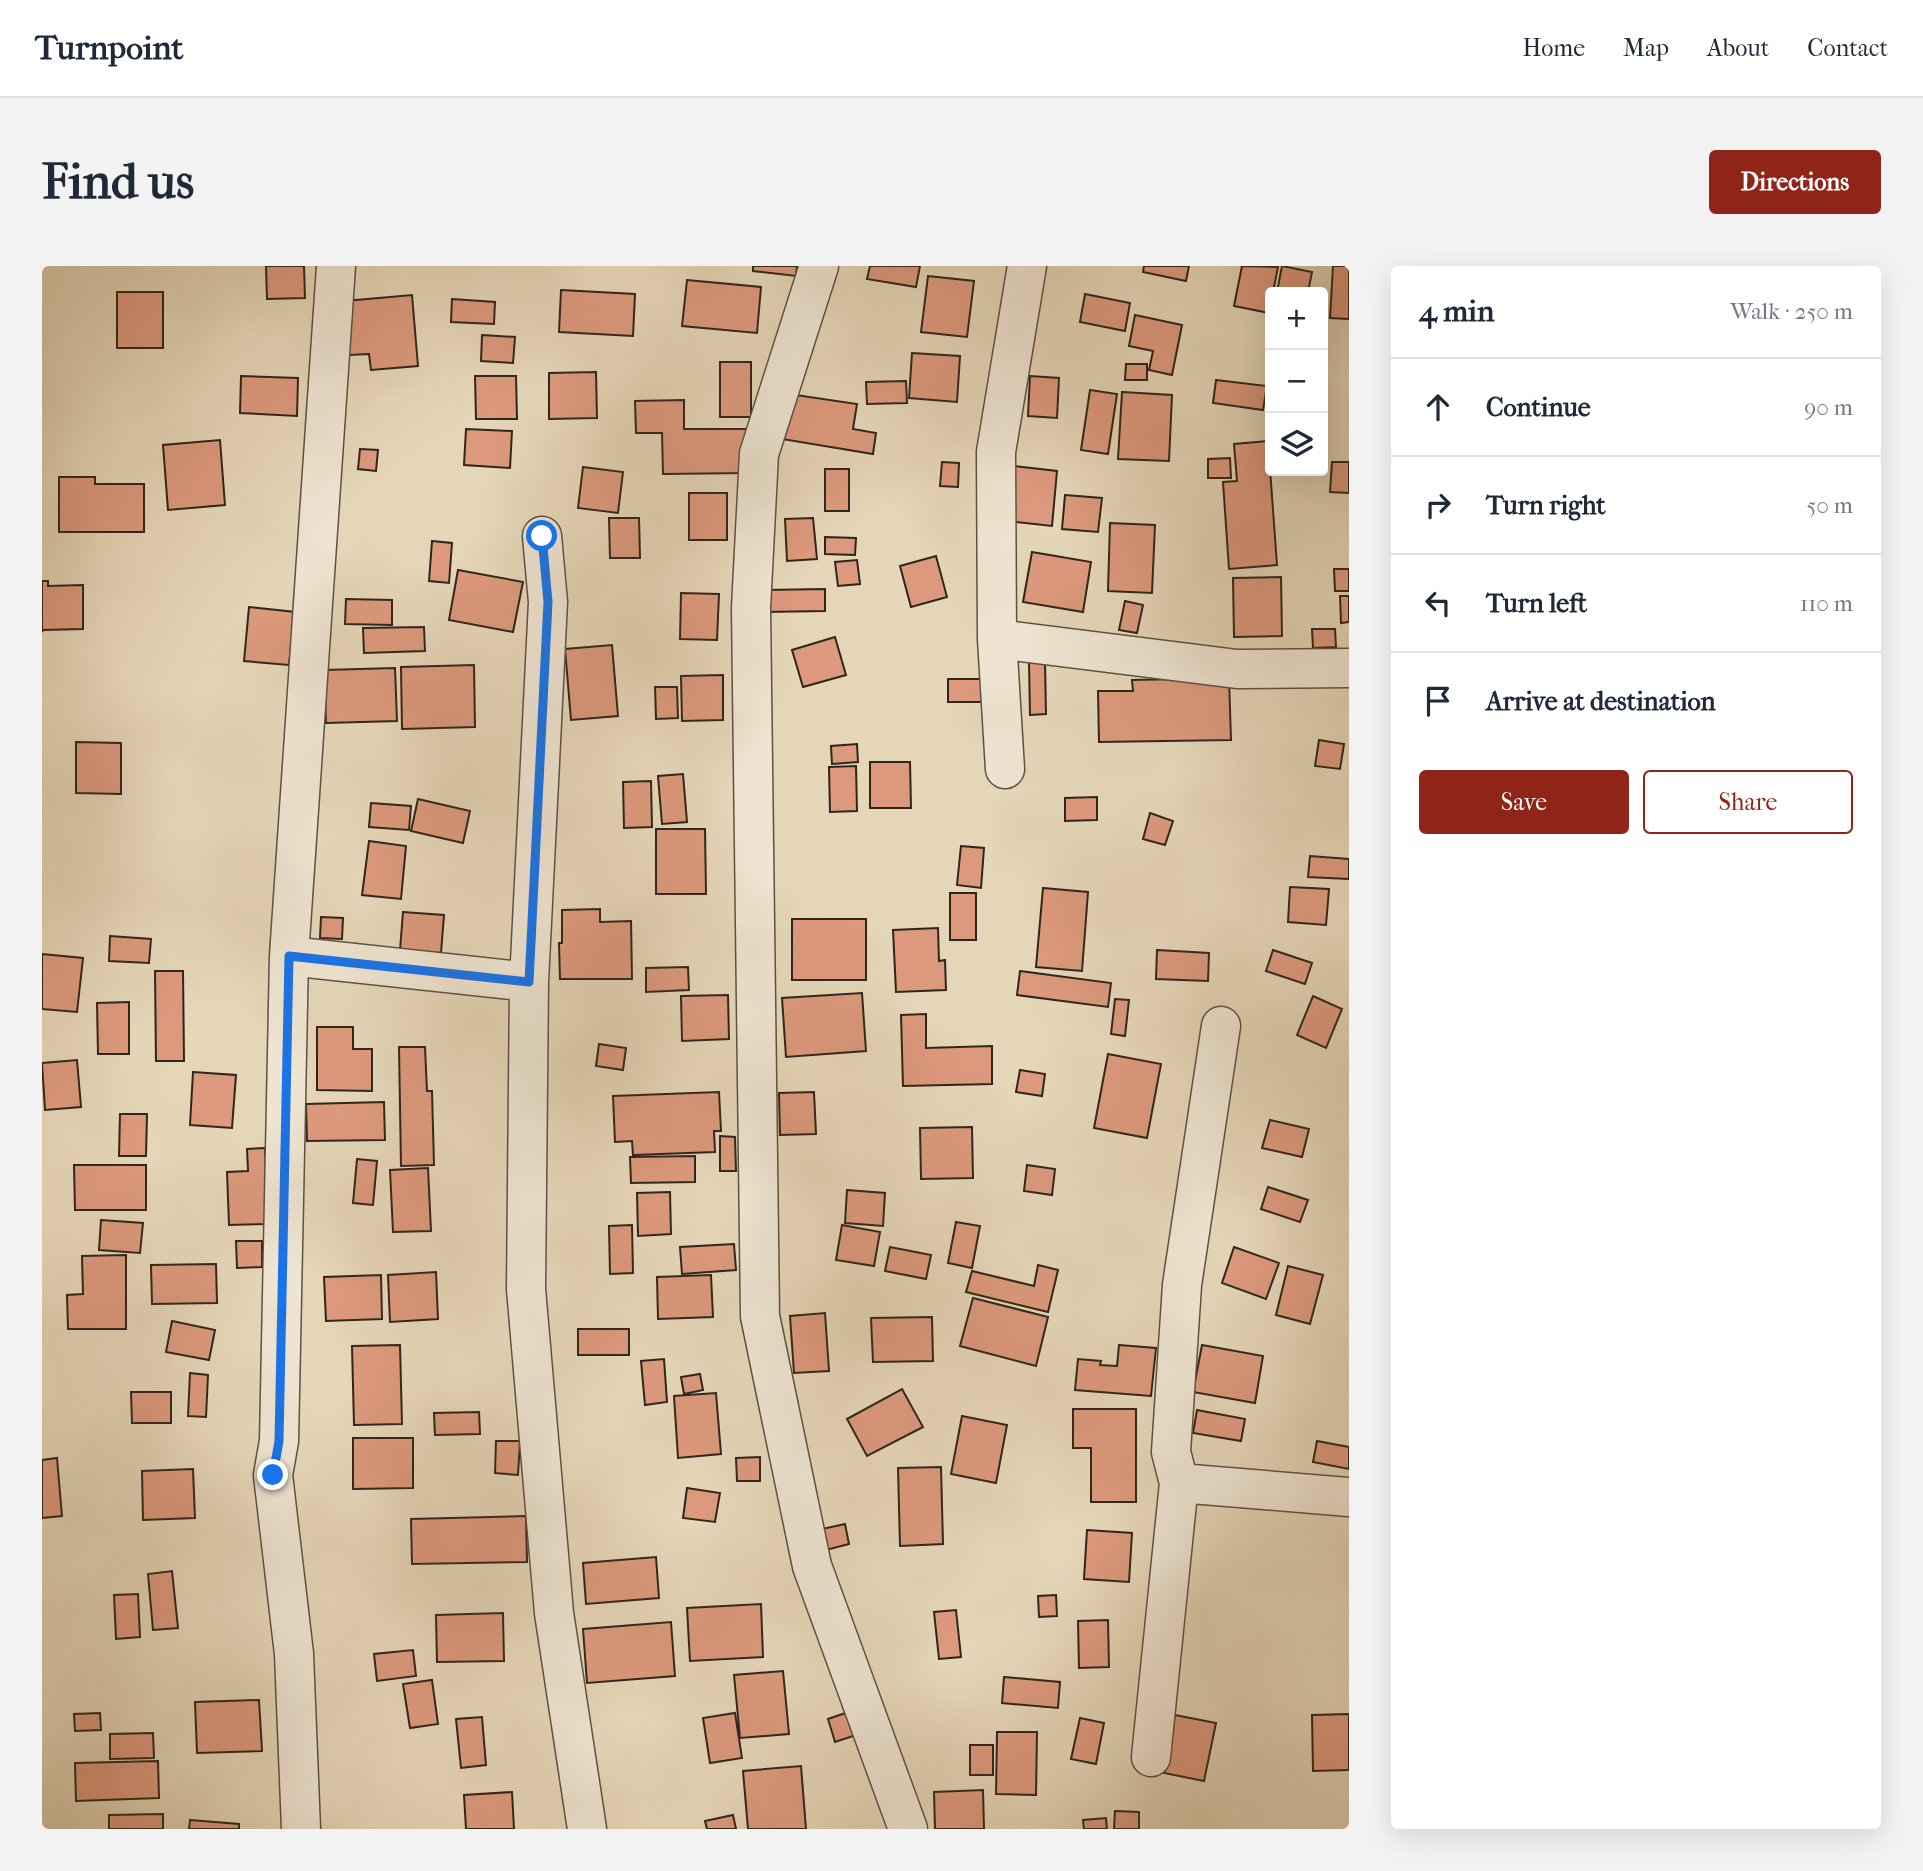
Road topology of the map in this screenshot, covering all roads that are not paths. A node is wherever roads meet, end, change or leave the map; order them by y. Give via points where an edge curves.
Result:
1 (336, 266) edge
2 (820, 266) edge
3 (1027, 266) edge
4 (542, 536) dead end
5 (997, 639) junction
6 (1349, 668) edge
7 (1005, 769) dead end
8 (289, 956) junction
9 (529, 982) junction
10 (1221, 1026) dead end
11 (1179, 1483) junction
12 (1349, 1497) edge
13 (1152, 1758) dead end
14 (301, 1829) edge
15 (587, 1829) edge
16 (908, 1829) edge

1 - 8 street
2 - 16 street via 758,468 751,608 760,1315 811,1566
3 - 5 street via 996,452
4 - 9 street via 548,602
5 - 6 street via 1237,669
5 - 7 street
8 - 9 street
8 - 14 street via 279,1441 273,1475 295,1654
9 - 15 street via 526,1289 554,1613
10 - 11 street via 1182,1285 1171,1452
11 - 12 street
11 - 13 street

